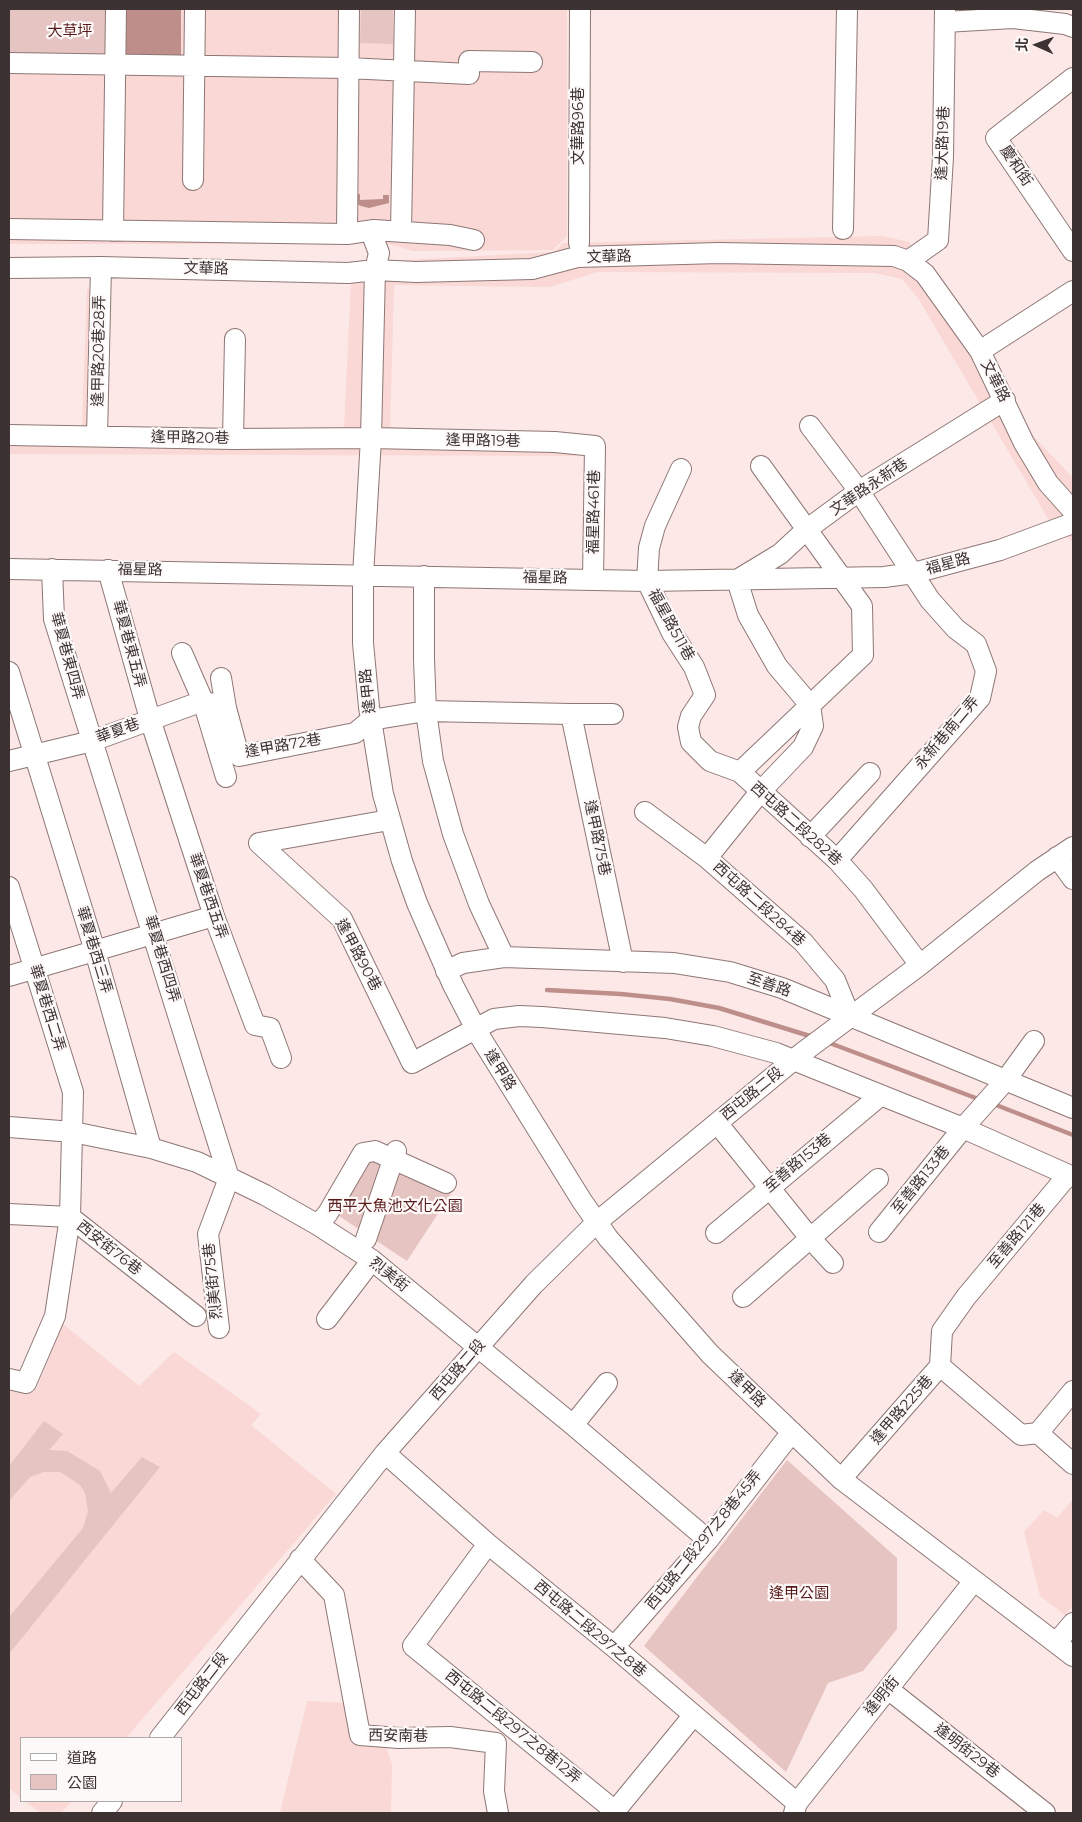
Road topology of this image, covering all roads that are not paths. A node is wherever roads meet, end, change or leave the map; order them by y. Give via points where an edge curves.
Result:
1 (116, 9) edge
2 (195, 9) edge
3 (349, 9) edge
4 (405, 9) edge
5 (580, 9) edge
6 (847, 9) edge
7 (945, 15) edge
8 (1068, 20) edge
9 (532, 62) dead end
10 (9, 64) edge
11 (115, 66) junction
12 (195, 66) junction
13 (348, 68) junction
14 (404, 70) junction
15 (1073, 78) edge
16 (349, 102) junction
17 (335, 136) dead end
18 (193, 180) dead end
19 (9, 225) edge
20 (113, 228) junction
21 (9, 229) edge
22 (843, 229) dead end
23 (374, 230) junction
24 (401, 231) junction
25 (347, 234) junction
26 (474, 240) dead end
27 (579, 243) dead end
28 (1073, 250) edge
29 (908, 261) junction
30 (101, 267) junction
31 (9, 268) edge
32 (375, 270) junction
33 (1073, 292) edge
34 (235, 339) dead end
35 (980, 351) junction
36 (1005, 400) junction
37 (810, 426) dead end
38 (9, 435) edge
39 (97, 436) junction
40 (371, 438) junction
41 (233, 439) junction
42 (595, 446) joint
43 (761, 466) dead end
44 (682, 469) dead end
45 (859, 491) junction
46 (1073, 511) edge
47 (1073, 523) edge
48 (806, 530) junction
49 (9, 569) edge
50 (52, 569) junction
51 (108, 570) junction
52 (914, 573) junction
53 (363, 576) junction
54 (424, 576) junction
55 (842, 578) junction
56 (593, 579) junction
57 (647, 580) junction
58 (736, 580) junction
59 (182, 653) dead end
60 (9, 672) edge
61 (221, 678) dead end
62 (705, 695) joint
63 (203, 701) junction
64 (810, 705) junction
65 (226, 708) junction
66 (426, 711) junction
67 (571, 714) junction
68 (613, 714) dead end
69 (150, 719) junction
70 (371, 720) junction
71 (92, 741) junction
72 (33, 754) junction
73 (9, 761) edge
74 (740, 772) junction
75 (870, 773) dead end
76 (226, 777) dead end
77 (760, 792) junction
78 (645, 812) dead end
79 (389, 820) junction
80 (810, 837) junction
81 (1065, 852) edge
82 (707, 858) junction
83 (837, 860) junction
84 (1073, 879) edge
85 (9, 887) edge
86 (214, 916) junction
87 (154, 934) junction
88 (95, 951) junction
89 (504, 957) junction
90 (623, 962) junction
91 (920, 964) junction
92 (35, 967) junction
93 (446, 971) junction
94 (9, 976) edge
95 (843, 1022) junction
96 (475, 1029) junction
97 (1034, 1041) dead end
98 (800, 1055) junction
99 (281, 1058) dead end
100 (1005, 1081) junction
101 (881, 1095) junction
102 (1073, 1108) edge
103 (717, 1123) junction
104 (9, 1127) edge
105 (963, 1128) junction
106 (73, 1132) junction
107 (151, 1148) junction
108 (394, 1154) junction
109 (1071, 1176) edge
110 (229, 1178) junction
111 (878, 1179) dead end
112 (446, 1183) dead end
113 (769, 1186) junction
114 (9, 1214) edge
115 (70, 1217) junction
116 (597, 1222) junction
117 (318, 1225) junction
118 (879, 1232) dead end
119 (716, 1233) dead end
120 (810, 1238) junction
121 (366, 1240) dead end
122 (372, 1260) junction
123 (833, 1263) dead end
124 (743, 1297) dead end
125 (196, 1316) dead end
126 (327, 1319) dead end
127 (219, 1328) dead end
128 (478, 1347) junction
129 (940, 1366) junction
130 (9, 1379) edge
131 (607, 1383) dead end
132 (1073, 1391) edge
133 (573, 1425) junction
134 (792, 1432) junction
135 (1038, 1433) junction
136 (385, 1453) junction
137 (1073, 1464) edge
138 (841, 1479) junction
139 (708, 1540) junction
140 (488, 1544) junction
141 (300, 1559) junction
142 (974, 1581) junction
143 (1073, 1623) edge
144 (1056, 1642) junction
145 (614, 1648) junction
146 (1073, 1656) edge
147 (888, 1689) junction
148 (693, 1716) junction
149 (161, 1737) edge
150 (530, 1740) junction
151 (496, 1743) junction
152 (111, 1802) edge
153 (795, 1808) edge
154 (102, 1813) edge
155 (498, 1813) edge
156 (1045, 1813) edge

1 - 11 street
2 - 12 street
3 - 13 street
4 - 14 street
5 - 27 street, 文華路96巷
6 - 22 street
7 - 8 street
7 - 29 street, 逢大路19巷 via 938,240
9 - 14 street via 469,61 469,74
10 - 11 street
11 - 12 street
11 - 20 street
12 - 13 street
12 - 18 street
13 - 14 street
13 - 16 street
14 - 24 street
15 - 28 street, 慶和街 via 996,138
16 - 17 street via 336,101
16 - 25 street
19 - 20 street
20 - 21 street
20 - 25 street
23 - 24 street
23 - 25 street
23 - 32 street, 逢甲路 via 379,252
24 - 26 street
29 - 32 street, 文華路 via 894,256 719,252 577,257 532,269
29 - 35 street, 文華路 via 929,279
30 - 31 street, 文華路
30 - 32 street, 文華路 via 348,273
30 - 39 street, 逢甲路20巷28弄
32 - 40 street, 逢甲路
33 - 35 street
34 - 41 street
35 - 36 street, 文華路
36 - 45 street, 文華路永新巷
36 - 46 street, 文華路 via 1024,443 1048,483
37 - 45 street, 永新巷南二弄
38 - 39 street, 逢甲路20巷
39 - 41 street, 逢甲路20巷
40 - 41 street, 逢甲路20巷
40 - 42 street, 逢甲路19巷 via 555,442
40 - 53 street, 逢甲路
42 - 56 street, 福星路461巷
43 - 48 street
44 - 57 street, 福星路511巷 via 655,526 649,548
45 - 48 street, 文華路永新巷
45 - 52 street, 永新巷南二弄
47 - 52 street, 福星路 via 1000,550
48 - 55 street
48 - 58 street, 文華路永新巷 via 780,554
49 - 50 street, 福星路
50 - 51 street, 福星路
50 - 71 street, 華夏巷東四弄 via 54,620
51 - 53 street, 福星路
51 - 69 street, 華夏巷東五弄
52 - 55 street, 福星路
52 - 83 street, 永新巷南二弄 via 930,600 956,629 976,644 986,671 980,698
53 - 54 street, 福星路
53 - 70 street, 逢甲路 via 364,643
54 - 56 street, 福星路
54 - 66 street
55 - 58 street, 福星路
55 - 64 street via 862,606 863,655
56 - 57 street, 福星路
57 - 58 street, 福星路
57 - 62 street, 福星路511巷 via 672,633 694,667
58 - 64 street via 748,615 777,666
59 - 63 street
60 - 72 street, 華夏巷西三弄
61 - 65 street
62 - 74 street, 西屯路二段282巷 via 688,727 691,742 710,761
63 - 65 street
63 - 69 street, 華夏巷
63 - 76 street
64 - 74 street
64 - 77 street via 813,726 803,747
65 - 70 street, 逢甲路72巷 via 239,756 355,733
66 - 67 street
66 - 70 street
66 - 89 street via 433,761 453,834 479,904
67 - 68 street
67 - 90 street, 逢甲路75巷
69 - 71 street, 華夏巷
69 - 86 street, 華夏巷西五弄
70 - 79 street, 逢甲路
71 - 72 street, 華夏巷
71 - 87 street, 華夏巷西四弄
72 - 73 street, 華夏巷
72 - 88 street, 華夏巷西三弄
74 - 77 street, 西屯路二段282巷
75 - 80 street
77 - 80 street, 西屯路二段282巷
77 - 82 street
78 - 82 street, 西屯路二段284巷
79 - 93 street, 逢甲路 via 416,903
79 - 96 street, 逢甲路90巷 via 259,843 342,919 412,1063
80 - 83 street, 西屯路二段282巷
81 - 84 street
81 - 91 street
82 - 95 street, 西屯路二段284巷 via 803,942 834,980
83 - 91 street, 西屯路二段282巷
85 - 92 street, 華夏巷西二弄
86 - 87 street
86 - 99 street, 華夏巷西五弄 via 255,1025 270,1028
87 - 88 street
87 - 110 street, 華夏巷西四弄
88 - 92 street
88 - 107 street, 華夏巷西三弄
89 - 90 street, 至善路
89 - 93 street, 至善路 via 463,963
90 - 95 street, 至善路 via 674,963 730,972 782,988
91 - 95 street
92 - 94 street
92 - 106 street, 華夏巷西二弄 via 73,1092
93 - 96 street, 逢甲路
95 - 98 street, 西屯路二段
95 - 100 street, 至善路
96 - 98 street via 494,1019 519,1016 626,1023 713,1036
96 - 116 street, 逢甲路
97 - 100 street, 至善路133巷
98 - 101 street
98 - 103 street, 西屯路二段
100 - 102 street, 至善路
100 - 105 street, 至善路133巷
101 - 105 street
101 - 113 street, 至善路153巷
103 - 113 street
103 - 116 street, 西屯路二段
104 - 106 street, 烈美街
105 - 109 street
105 - 118 street, 至善路133巷
106 - 107 street, 烈美街
106 - 115 street, 華夏巷西二弄
107 - 110 street, 烈美街 via 196,1162
108 - 112 street
108 - 117 street via 363,1153
108 - 121 street
109 - 129 street, 至善路121巷 via 966,1297 942,1331
110 - 117 street, 烈美街
110 - 127 street, 烈美街75巷 via 208,1234
111 - 120 street
113 - 119 street, 至善路153巷
113 - 120 street
114 - 115 street, 西安街76巷
115 - 125 street, 西安街76巷
115 - 130 street, 華夏巷西二弄 via 56,1316 26,1383
116 - 128 street, 西屯路二段 via 534,1284
116 - 134 street, 逢甲路 via 700,1343
117 - 122 street, 烈美街
120 - 123 street
120 - 124 street
122 - 126 street
122 - 128 street, 烈美街
128 - 133 street, 烈美街
128 - 136 street, 西屯路二段
129 - 135 street, 逢甲路225巷 via 1021,1434
129 - 138 street, 逢甲路225巷
131 - 133 street
132 - 135 street
133 - 139 street, 烈美街
134 - 138 street, 逢甲路
134 - 139 street, 西屯路二段297之8巷45弄
135 - 137 street
136 - 140 street, 西屯路二段297之8巷
136 - 141 street, 西屯路二段
138 - 142 street, 逢甲路
139 - 145 street, 西屯路二段297之8巷45弄
140 - 145 street, 西屯路二段297之8巷
140 - 150 street, 西屯路二段297之8巷12弄 via 413,1646
141 - 149 street, 西屯路二段
141 - 151 street, 西安南巷 via 334,1595 360,1735 450,1737
142 - 144 street, 逢甲路
142 - 147 street, 逢明街
143 - 144 street
144 - 146 street, 逢甲路
145 - 148 street, 西屯路二段297之8巷
147 - 153 street, 逢明街
147 - 156 street, 逢明街29巷
148 - 150 street, 西屯路二段297之8巷12弄 via 615,1811
148 - 153 street, 西屯路二段297之8巷
150 - 151 street
151 - 155 street via 494,1791
152 - 154 street

